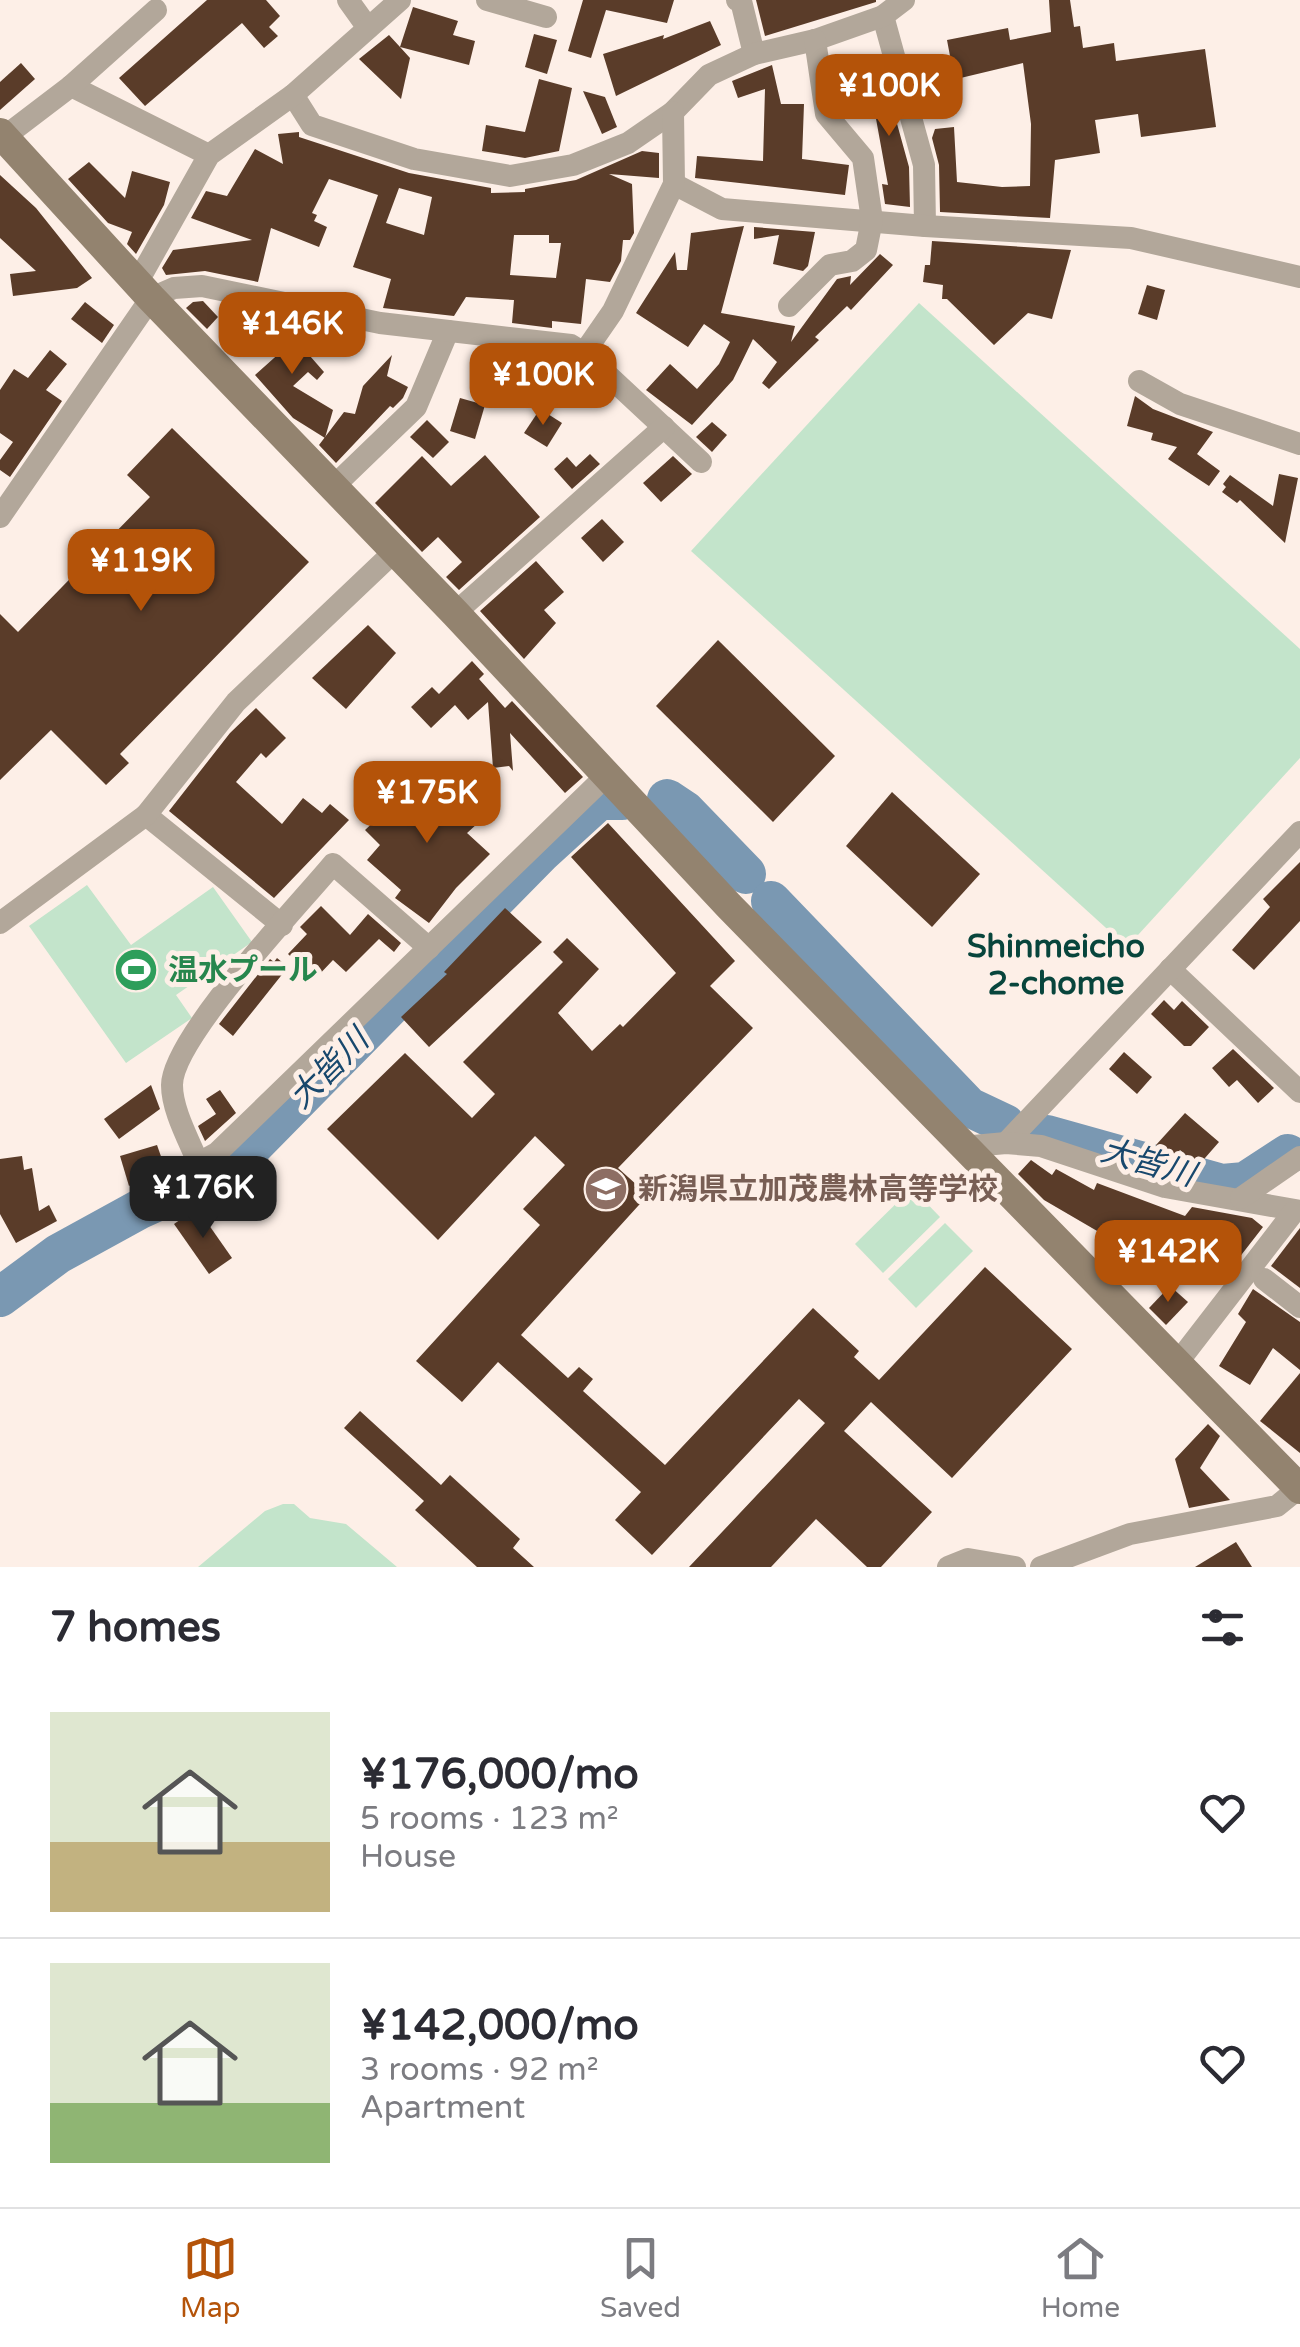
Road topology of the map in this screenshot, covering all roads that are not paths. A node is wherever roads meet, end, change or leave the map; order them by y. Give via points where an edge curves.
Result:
1 (348, 0) edge
2 (400, 0) edge
3 (487, 0) edge
4 (736, 0) edge
5 (904, 0) edge
6 (156, 10) dead end
7 (883, 16) junction
8 (546, 17) dead end
9 (368, 28) junction
10 (815, 40) junction
11 (754, 54) junction
12 (71, 86) junction
13 (293, 95) junction
14 (673, 112) junction
15 (2, 135) edge
16 (209, 154) junction
17 (674, 184) junction
18 (872, 220) junction
19 (924, 226) junction
20 (1300, 277) edge
21 (144, 290) junction
22 (789, 306) dead end
23 (448, 331) junction
24 (584, 353) junction
25 (1139, 381) dead end
26 (664, 427) junction
27 (1300, 444) edge
28 (701, 462) dead end
29 (334, 486) junction
30 (0, 517) edge
31 (396, 550) junction
32 (455, 613) junction
33 (607, 776) junction
34 (146, 815) junction
35 (1300, 832) edge
36 (0, 924) edge
37 (282, 925) junction
38 (430, 948) junction
39 (1170, 969) junction
40 (1300, 1092) edge
41 (1006, 1143) junction
42 (962, 1147) junction
43 (1300, 1157) edge
44 (200, 1165) junction
45 (153, 1188) dead end
46 (1241, 1198) junction
47 (1296, 1212) edge
48 (1264, 1279) dead end
49 (1300, 1307) edge
50 (1178, 1362) junction
51 (1300, 1489) edge
52 (948, 1567) edge
53 (1015, 1567) edge
54 (1041, 1567) edge

1 - 9 street
2 - 9 street
3 - 8 street
4 - 11 street
5 - 7 street
6 - 12 street
7 - 10 street
7 - 19 street via 924,165
9 - 13 street
10 - 11 street
10 - 18 street via 826,114 863,158
11 - 14 street via 709,75
12 - 15 street
12 - 16 street
13 - 14 street via 312,126 414,159 510,176 592,158
13 - 16 street
14 - 17 street
15 - 21 street
16 - 21 street
17 - 18 street via 722,209
17 - 24 street via 613,311
18 - 19 street
18 - 22 street via 866,250 830,265
19 - 20 street via 1131,238
21 - 23 street via 202,286
21 - 29 street
21 - 30 street
23 - 24 street via 571,345
23 - 29 street via 416,407
24 - 26 street
25 - 27 street via 1180,404
26 - 28 street
26 - 32 street
29 - 31 street
31 - 32 street
31 - 34 street via 236,702
32 - 33 street
33 - 38 street
33 - 42 street
34 - 36 street
34 - 37 street
35 - 39 street
37 - 38 street via 333,864
37 - 44 street via 220,998 178,1062 172,1086
38 - 44 street
39 - 40 street
39 - 41 street
41 - 42 street
41 - 46 street via 1041,1146 1164,1187
42 - 50 street
43 - 46 street
44 - 45 street
46 - 47 street
47 - 50 street
48 - 49 street
50 - 51 street
51 - 54 street via 1277,1506 1130,1534
52 - 53 street via 968,1560

